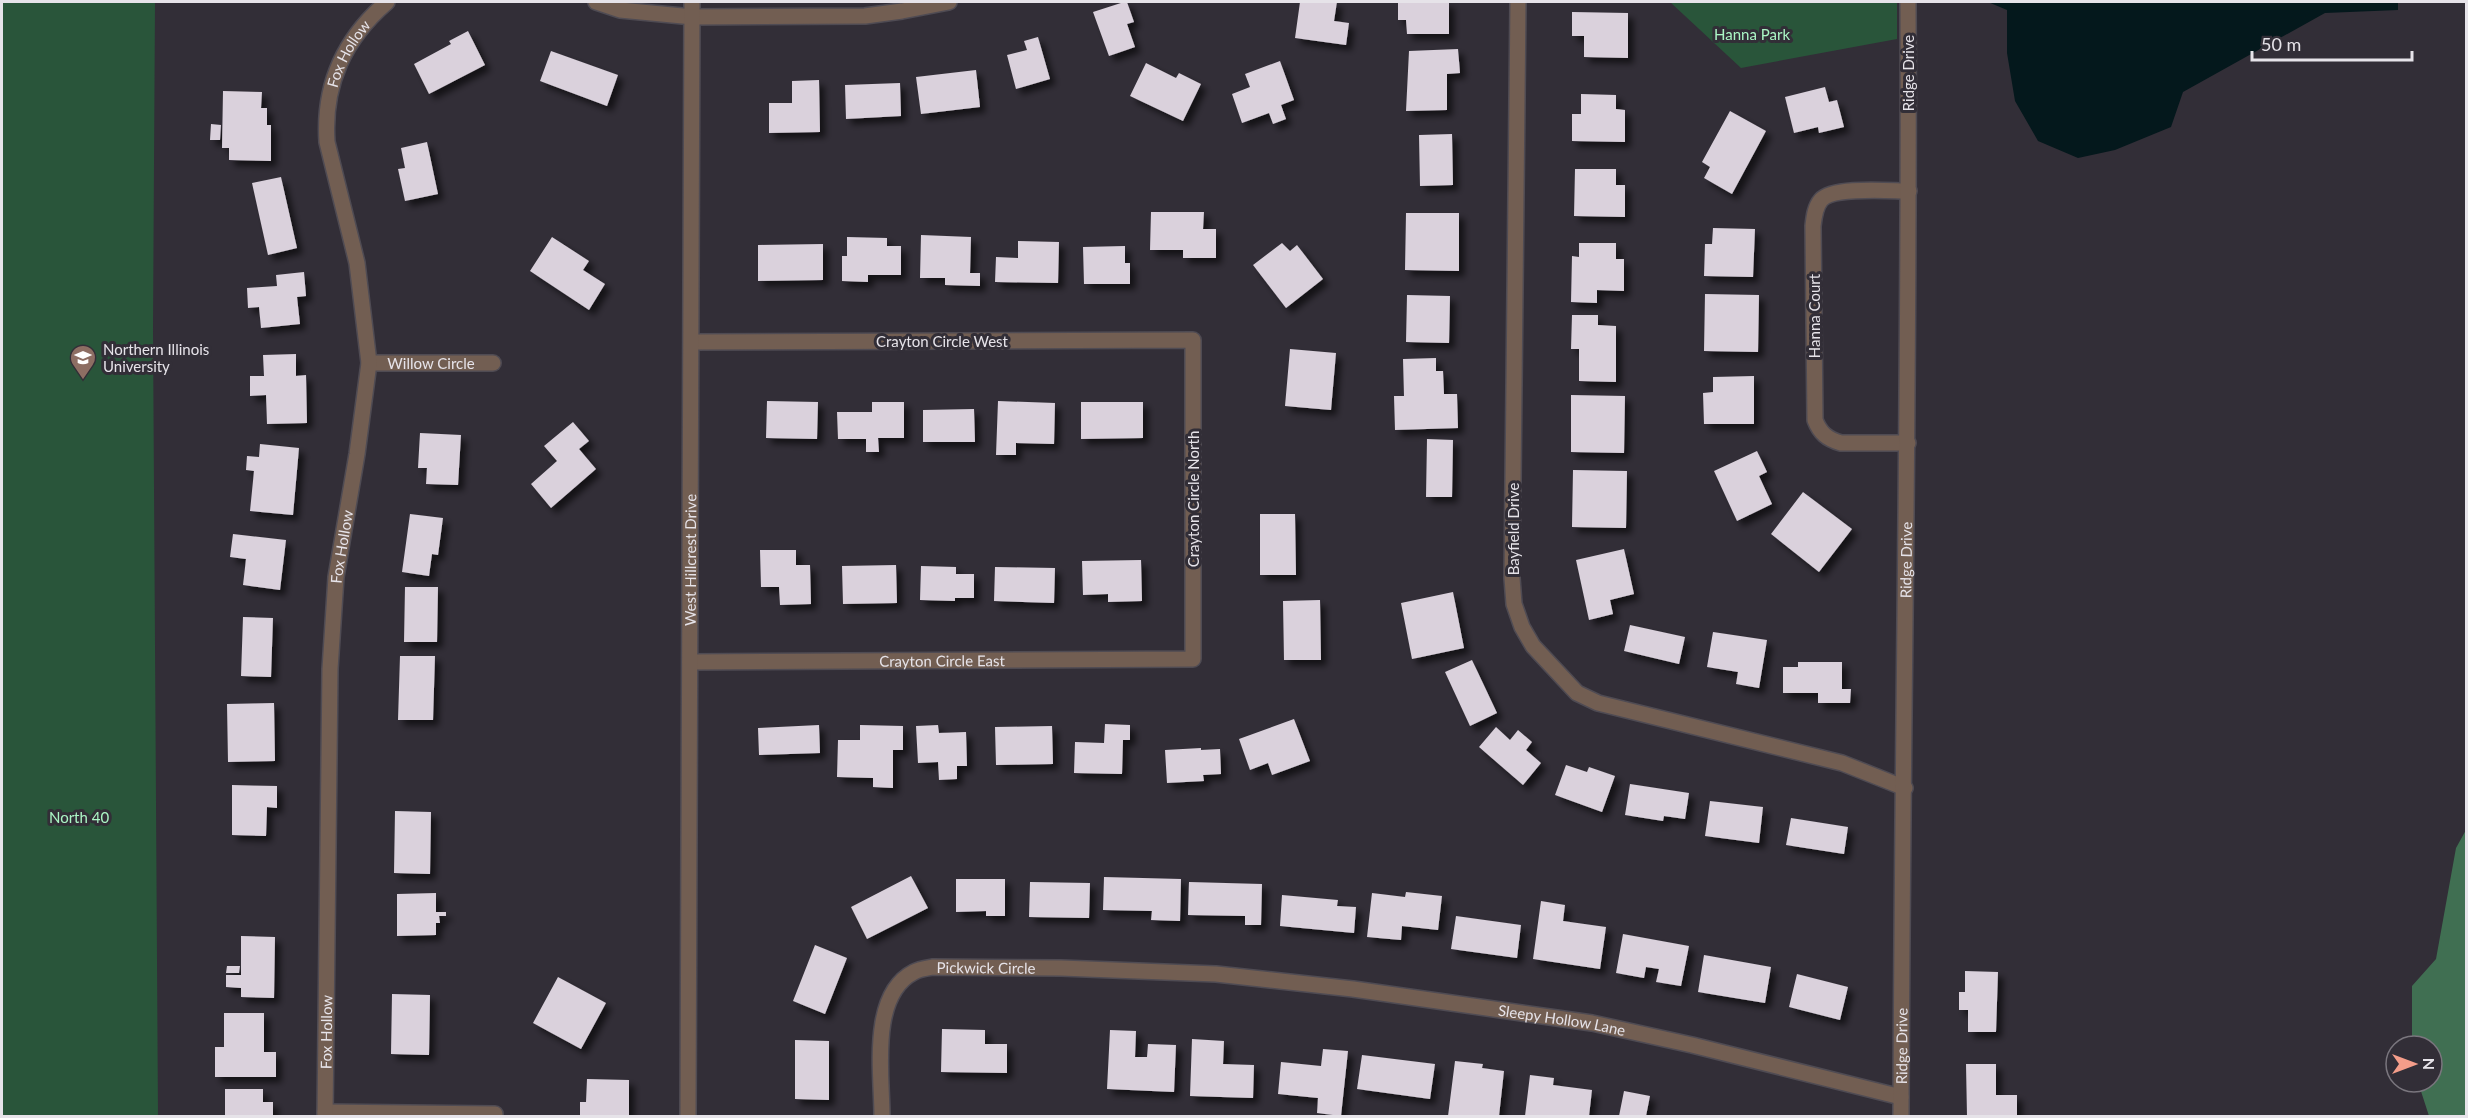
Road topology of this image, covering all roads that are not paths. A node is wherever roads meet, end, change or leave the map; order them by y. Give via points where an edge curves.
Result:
1 (387, 2) edge
2 (596, 2) edge
3 (949, 2) edge
4 (1518, 2) edge
5 (1908, 2) edge
6 (693, 9) edge
7 (1909, 191) junction
8 (1192, 340) joint
9 (692, 342) junction
10 (369, 363) junction
11 (493, 363) dead end
12 (1908, 443) junction
13 (1193, 659) joint
14 (690, 662) junction
15 (1905, 788) junction
16 (1216, 974) joint
17 (1901, 1097) junction
18 (325, 1114) edge
19 (495, 1114) dead end
20 (688, 1116) edge
21 (882, 1116) edge
22 (1901, 1116) edge

1 - 10 street, Fox Hollow via 366,20 341,59 326,124 357,263
2 - 6 street via 620,10
3 - 6 street via 865,16
4 - 15 street, Bayfield Drive via 1512,578 1514,604 1522,627 1533,646 1577,693 1598,703 1842,763
5 - 7 street, Ridge Drive
6 - 9 street, West Hillcrest Drive
7 - 12 street, Ridge Drive
7 - 12 street, Hanna Court via 1827,194 1819,202 1813,226 1818,427 1831,440 1841,443
8 - 9 street, Crayton Circle West
8 - 13 street, Crayton Circle North
9 - 14 street, West Hillcrest Drive
10 - 11 street, Willow Circle
10 - 18 street, Fox Hollow via 336,577 330,669
12 - 15 street, Ridge Drive
13 - 14 street, Crayton Circle East
14 - 20 street, West Hillcrest Drive
15 - 17 street, Ridge Drive
16 - 17 street, Sleepy Hollow Lane via 1592,1023
16 - 21 street, Pickwick Circle via 944,967 914,972 898,986 882,1020
17 - 22 street, Ridge Drive
18 - 19 street

